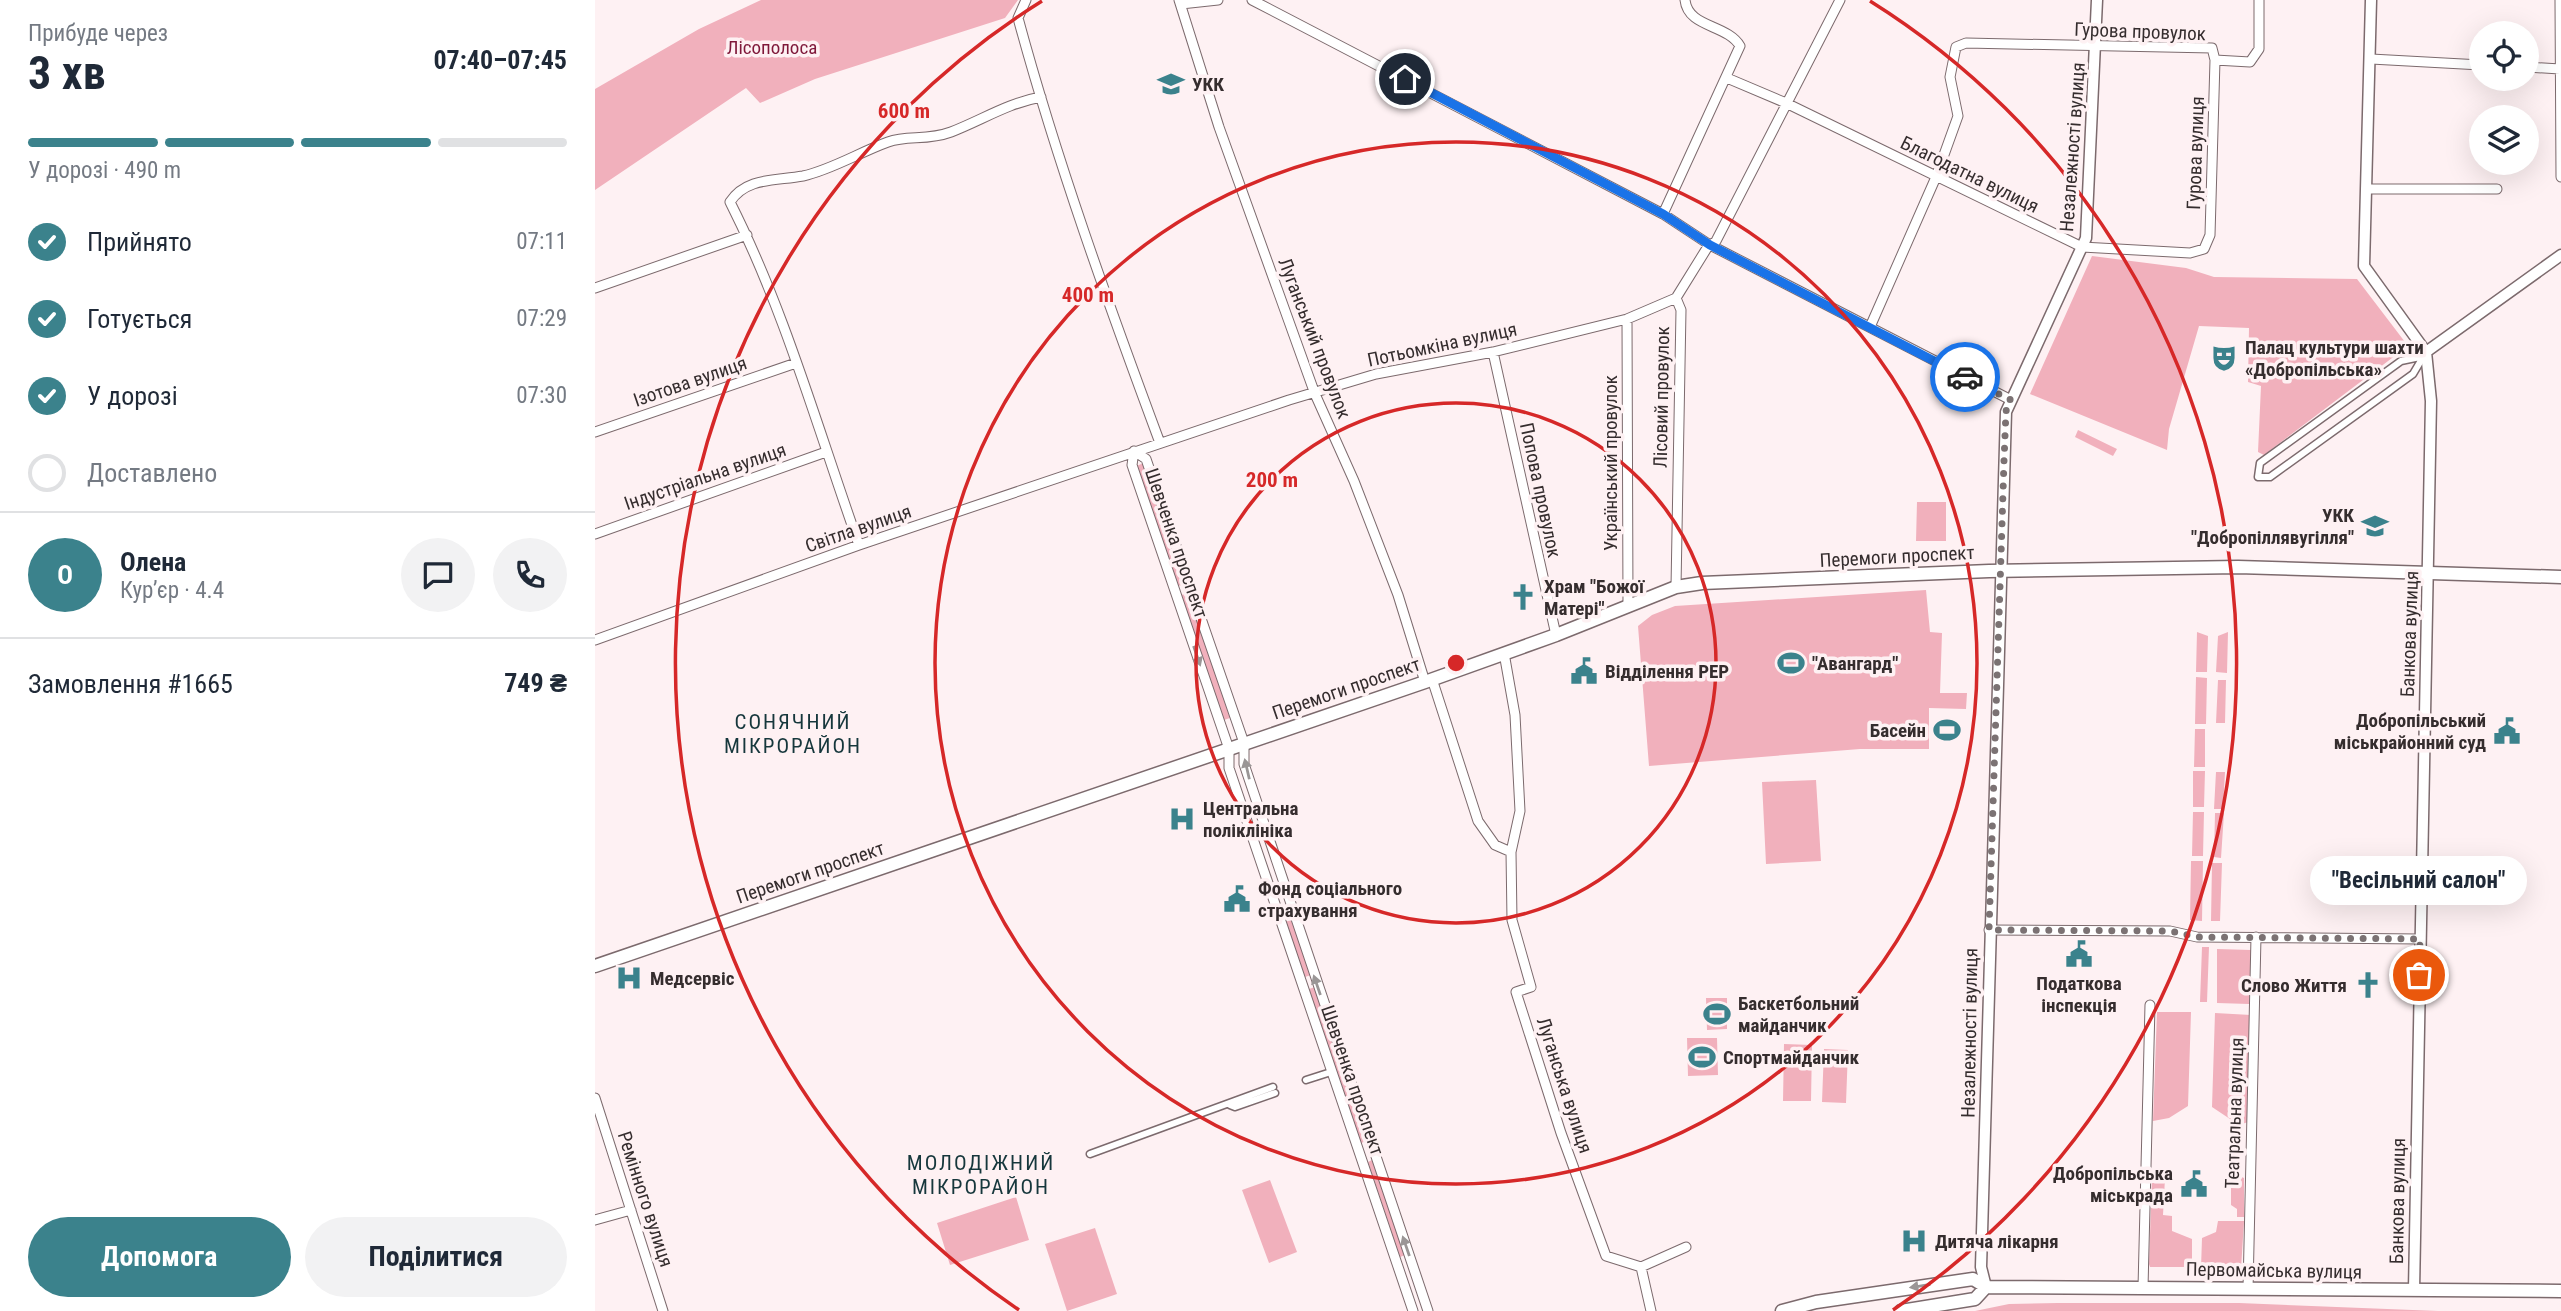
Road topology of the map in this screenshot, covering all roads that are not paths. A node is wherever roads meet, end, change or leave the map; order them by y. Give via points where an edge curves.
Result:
1 (1027, 0) edge
2 (1218, 0) edge
3 (1252, 0) edge
4 (1685, 0) edge
5 (1840, 0) edge
6 (2097, 0) edge
7 (2259, 0) edge
8 (2371, 0) edge
9 (2560, 0) edge
10 (1180, 2) edge
11 (2096, 46) junction
12 (2371, 59) junction
13 (2215, 61) junction
14 (2469, 64) edge
15 (2539, 68) edge
16 (2560, 69) edge
17 (1727, 78) junction
18 (2560, 80) edge
19 (1041, 97) junction
20 (1786, 103) junction
21 (1936, 177) junction
22 (2561, 177) edge
23 (2366, 189) junction
24 (2497, 189) dead end
25 (1663, 214) junction
26 (747, 235) junction
27 (1710, 245) junction
28 (2208, 246) joint
29 (2082, 247) junction
30 (2561, 255) edge
31 (595, 288) edge
32 (1676, 298) junction
33 (1627, 319) junction
34 (1870, 327) junction
35 (1493, 352) junction
36 (2423, 355) junction
37 (796, 363) junction
38 (1315, 394) junction
39 (2011, 400) junction
40 (595, 432) edge
41 (1160, 443) junction
42 (826, 452) junction
43 (1134, 452) junction
44 (595, 534) edge
45 (859, 545) junction
46 (2000, 571) junction
47 (2428, 574) junction
48 (2561, 577) edge
49 (1676, 587) junction
50 (1628, 606) junction
51 (1556, 635) junction
52 (595, 640) edge
53 (1504, 653) junction
54 (1429, 680) junction
55 (1244, 743) junction
56 (1229, 749) junction
57 (1511, 852) junction
58 (1989, 930) junction
59 (2256, 937) junction
60 (2420, 939) junction
61 (595, 966) edge
62 (2150, 1006) dead end
63 (1331, 1072) junction
64 (1306, 1080) dead end
65 (1274, 1090) dead end
66 (595, 1098) edge
67 (1090, 1154) dead end
68 (631, 1210) junction
69 (595, 1220) edge
70 (1686, 1247) dead end
71 (1641, 1267) junction
72 (1986, 1287) junction
73 (2143, 1288) junction
74 (2248, 1289) junction
75 (2414, 1290) junction
76 (2561, 1291) edge
77 (663, 1311) edge
78 (1413, 1311) edge
79 (1428, 1311) edge
80 (1651, 1311) edge
81 (1782, 1311) edge
82 (1901, 1311) edge

1 - 19 street via 1018,18
2 - 10 street
3 - 25 street
4 - 17 street via 1692,17 1735,38 1739,46
5 - 20 street, Лісовий провулок
6 - 11 street, Незалежності вулиця
7 - 13 street, Гурова провулок via 2259,49 2250,62
8 - 12 street, Банкова вулиця
9 - 16 street
10 - 38 street, Луганський провулок via 1219,127
11 - 13 street, Гурова провулок via 2211,48
11 - 21 street, Гурова провулок via 1966,43 1956,47 1950,77 1958,116
11 - 29 street, Незалежності вулиця via 2088,225
12 - 14 street
12 - 23 street, Банкова вулиця
13 - 28 street, Гурова вулиця
15 - 16 street
16 - 18 street
17 - 20 street, Благодатна вулиця
17 - 25 street
18 - 22 street
19 - 26 street via 1003,107 932,139 891,141 806,175 738,189 730,202
19 - 41 street via 1103,289
20 - 21 street, Благодатна вулиця
20 - 27 street, Лісовий провулок via 1716,242
21 - 29 street, Благодатна вулиця
21 - 34 street
23 - 24 street
23 - 36 street, Банкова вулиця via 2364,266
25 - 27 street
26 - 31 street
26 - 37 street
27 - 32 street, Лісовий провулок
27 - 34 street
28 - 29 street, Благодатна вулиця via 2190,253
29 - 39 street, Незалежності вулиця
30 - 36 street
32 - 33 street, Потьомкіна вулиця
32 - 49 street, Лісовий провулок via 1681,310
33 - 35 street, Потьомкіна вулиця
33 - 50 street, Український провулок
34 - 39 street
35 - 38 street, Потьомкіна вулиця via 1375,374
35 - 51 street, Попова провулок
36 - 36 street via 2401,361 2260,463 2257,477 2270,477 2413,374
36 - 47 street, Банкова вулиця via 2431,401
37 - 40 street, Ізотова вулиця
37 - 42 street
38 - 41 street, Потьомкіна вулиця
38 - 54 street, Луганський провулок via 1355,481
39 - 46 street, Незалежності вулиця via 2006,411
41 - 43 street, Потьомкіна вулиця
42 - 44 street, Індустріальна вулиця
42 - 45 street
43 - 45 street, Світла вулиця
43 - 55 street, Шевченка проспект via 1146,459
43 -> 56 street, Шевченка проспект via 1132,465
45 - 52 street, Світла вулиця
46 - 47 main road, Перемоги проспект via 2258,567
46 - 49 main road, Перемоги проспект
46 - 58 street, Незалежності вулиця
47 - 48 main road
47 - 60 street, Банкова вулиця
49 - 50 main road, Перемоги проспект
50 - 51 main road, Перемоги проспект
51 - 53 main road, Перемоги проспект
53 - 54 main road, Перемоги проспект
53 - 57 street, Луганська вулиця via 1515,715 1520,811
54 - 55 main road, Перемоги проспект
54 - 57 street via 1478,821 1495,845
55 - 56 main road, Перемоги проспект
79 -> 55 street, Шевченка проспект via 1244,764
56 - 61 main road, Перемоги проспект
56 - 63 street, Шевченка проспект via 1229,768
57 - 71 street, Луганська вулиця via 1512,920 1531,987 1516,992 1606,1256
58 - 59 street via 2170,931 2184,936
58 - 72 street, Незалежності вулиця via 1981,1267
59 - 60 street
59 - 74 street, Театральна вулиця
60 - 75 street, Банкова вулиця
62 - 73 street
63 - 64 street
63 - 78 street, Шевченка проспект
65 - 67 street
66 - 68 street, Ремінного вулиця
68 - 69 street
68 - 77 street, Ремінного вулиця
70 - 71 street
71 - 80 street
72 - 73 main road, Первомайська вулиця
72 -> 81 main road, Первомайська вулиця via 1973,1279 1930,1284
72 - 82 main road, Первомайська вулиця via 1975,1299
73 - 74 main road, Первомайська вулиця
74 - 75 main road, Первомайська вулиця
75 - 76 main road, Первомайська вулиця

